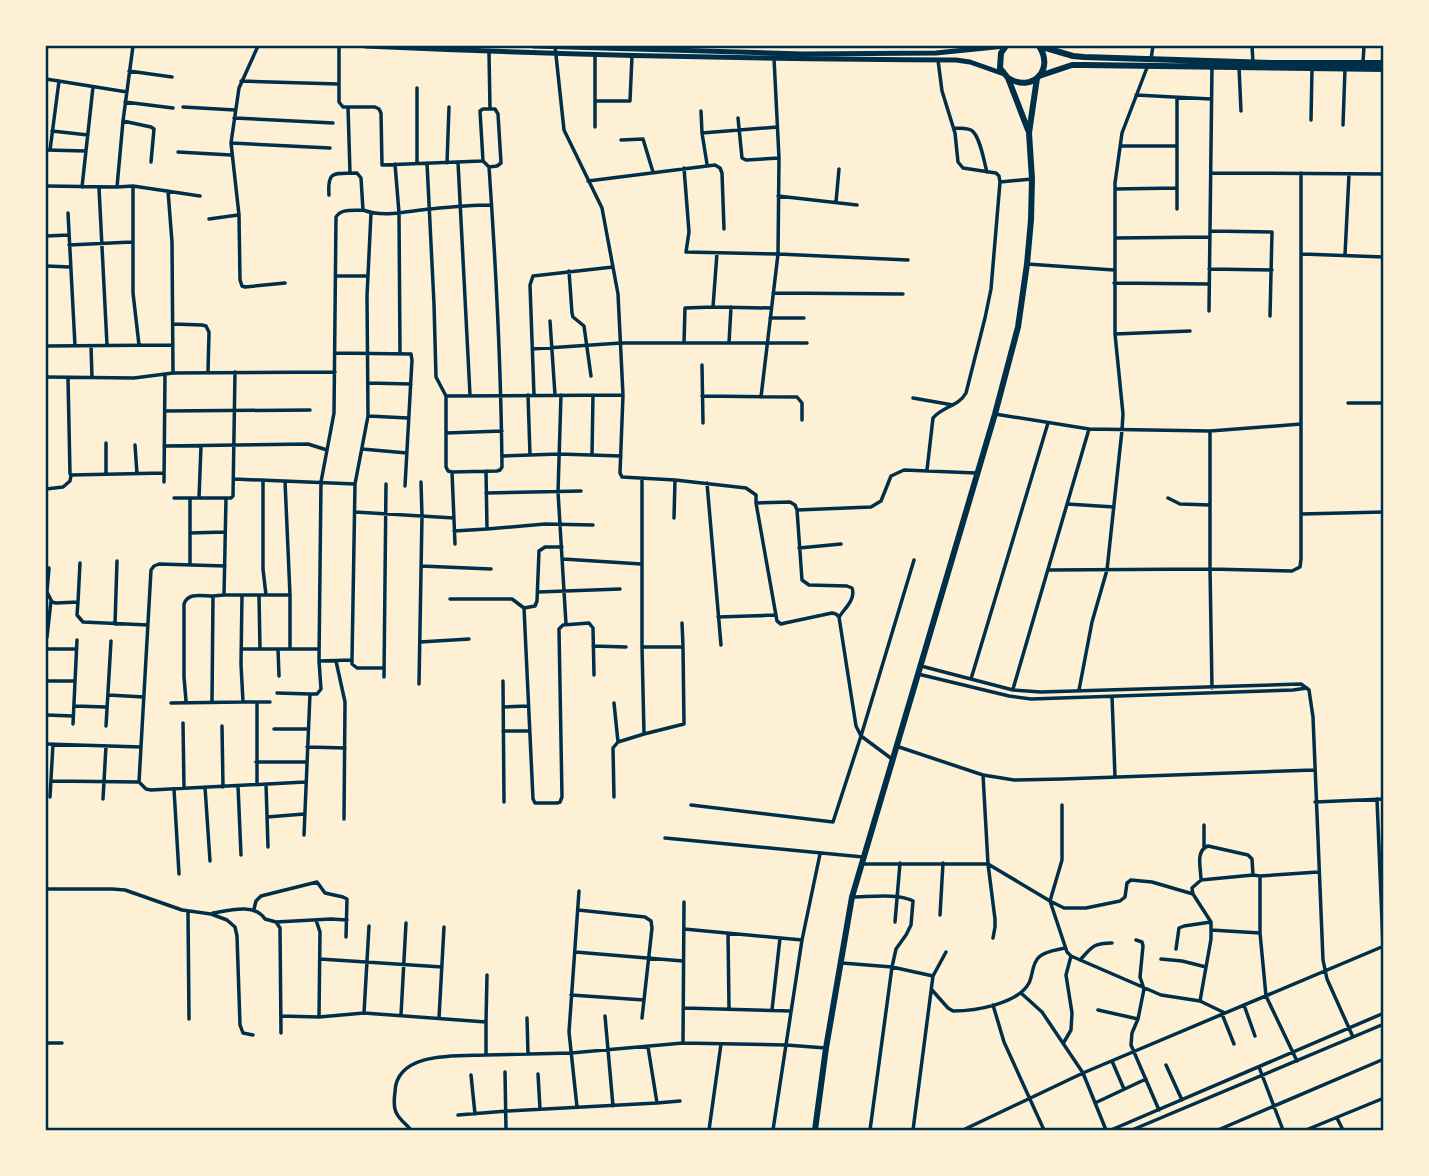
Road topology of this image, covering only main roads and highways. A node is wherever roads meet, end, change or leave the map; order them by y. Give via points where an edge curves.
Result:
1 (1005, 46) edge
2 (1039, 46) edge
3 (1149, 62) junction
4 (1384, 62) edge
5 (1384, 69) edge
6 (1006, 76) junction
7 (1038, 77) junction
8 (1029, 133) junction
9 (815, 1130) edge

1 - 6 highway via 1000,68
2 - 3 highway via 1073,56
2 - 7 highway via 1045,58
3 - 4 highway
3 - 5 highway
3 - 7 highway via 1072,65
6 - 7 highway via 1017,83
6 - 8 highway
7 - 8 highway
8 - 9 highway via 1031,220 1018,327 852,897

